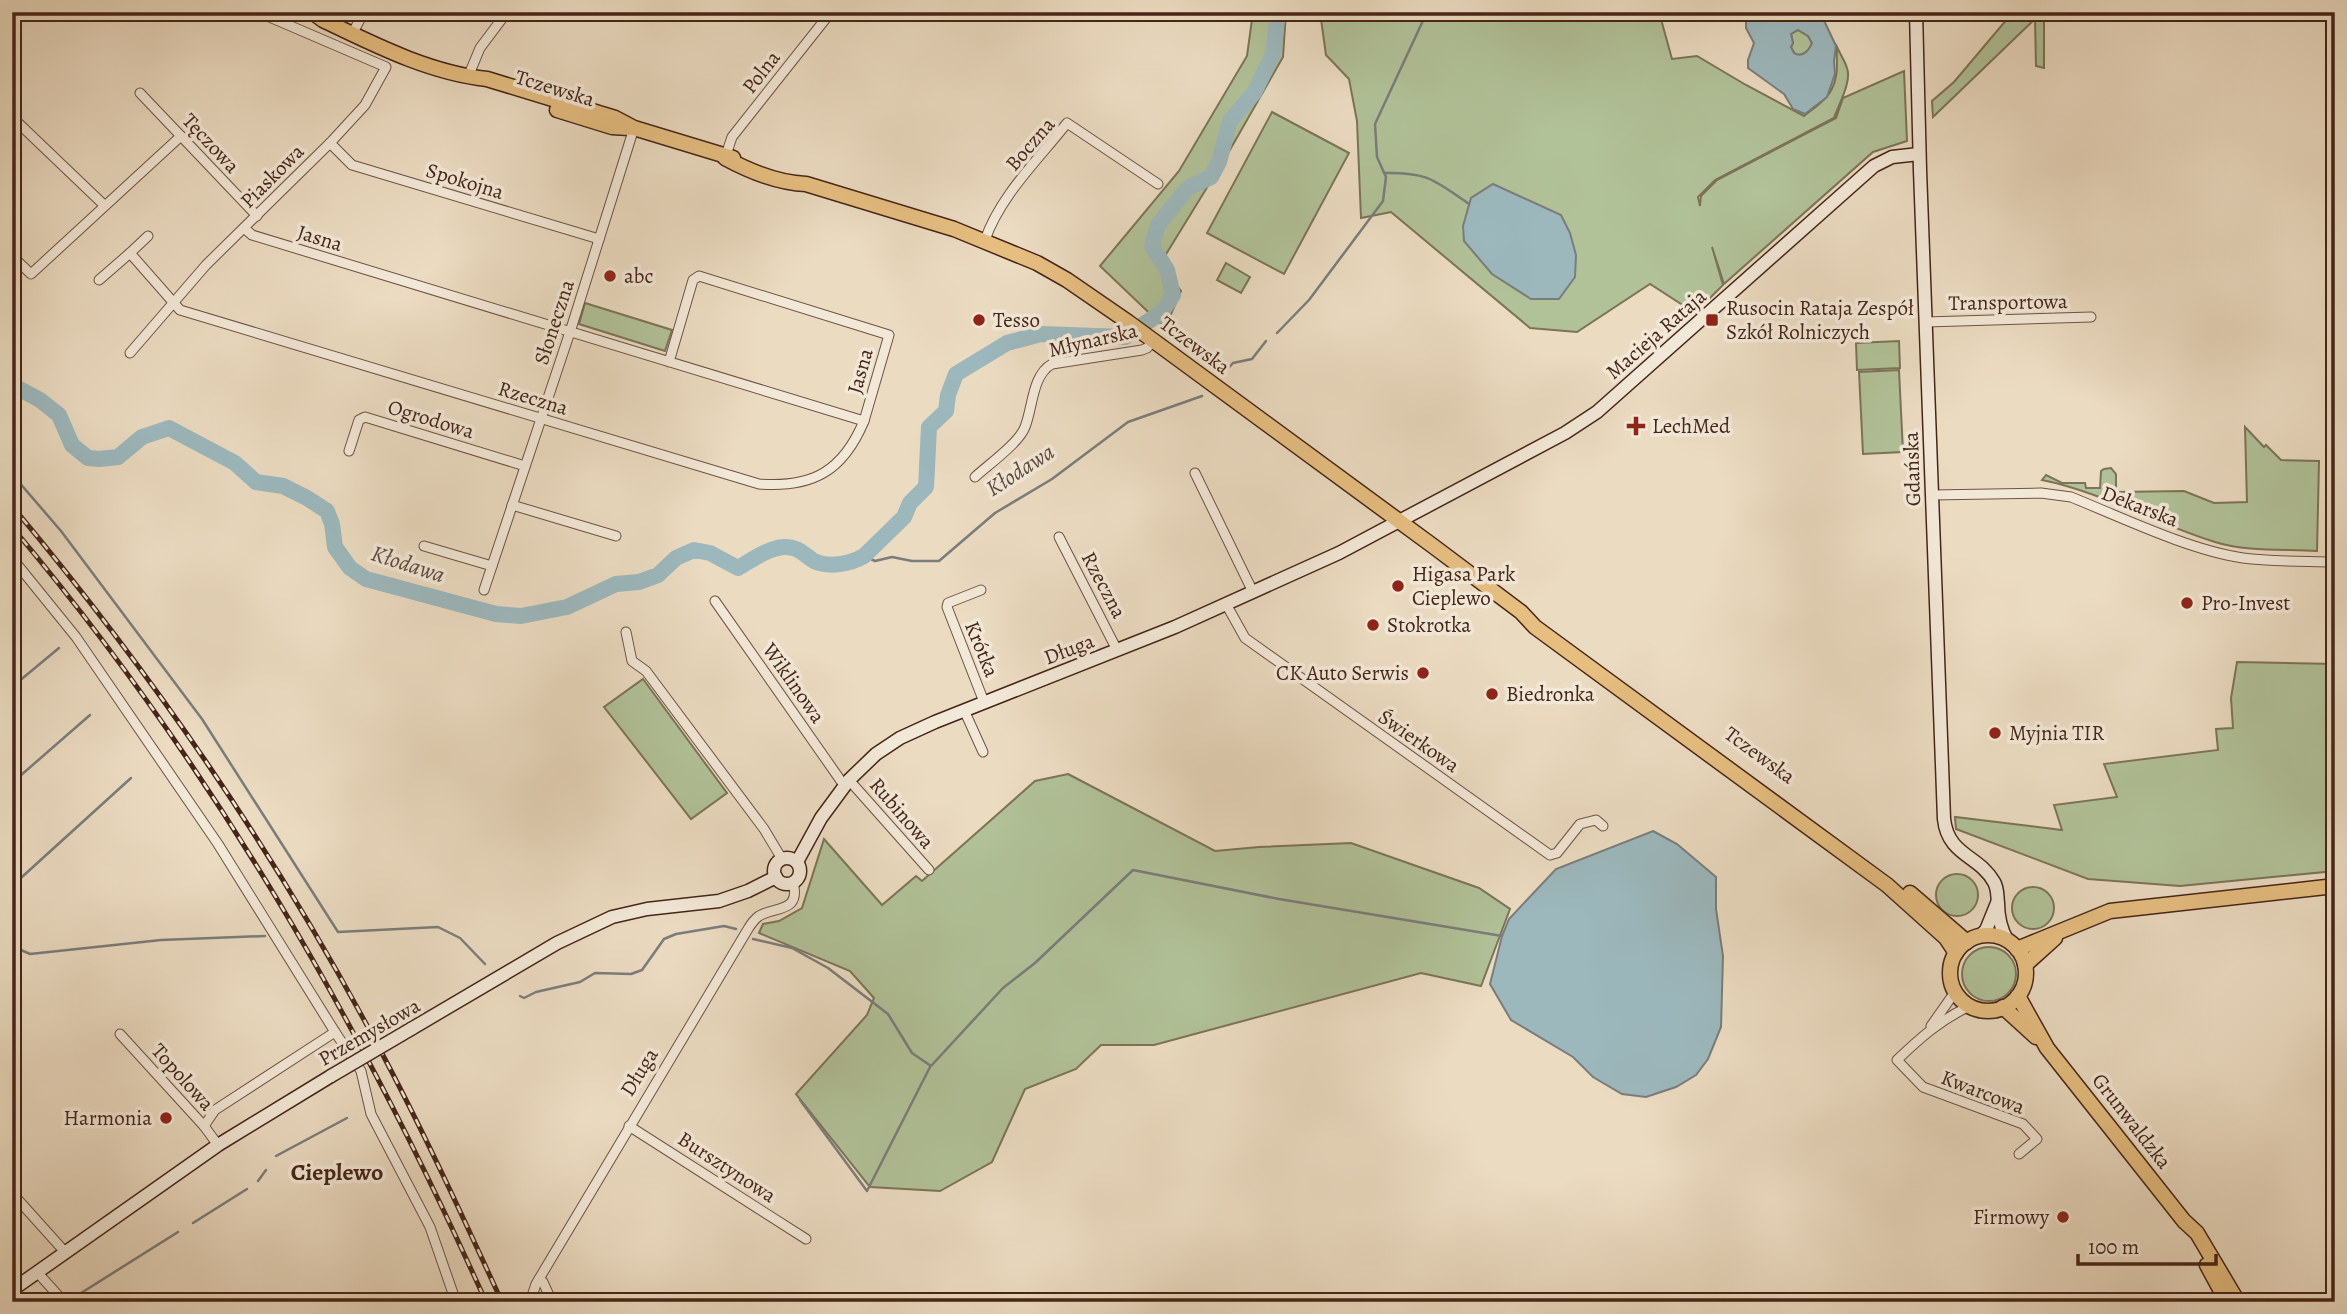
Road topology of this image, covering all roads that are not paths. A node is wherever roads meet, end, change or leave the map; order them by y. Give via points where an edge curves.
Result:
1 (258, 12) edge
2 (312, 12) edge
3 (364, 12) edge
4 (507, 12) edge
5 (831, 12) edge
6 (1916, 12) edge
7 (352, 34) junction
8 (468, 76) junction
9 (140, 93) dead end
10 (12, 117) edge
11 (634, 128) junction
12 (181, 136) junction
13 (330, 143) junction
14 (1919, 154) junction
15 (725, 158) junction
16 (1157, 184) dead end
17 (104, 205) junction
18 (257, 216) junction
19 (244, 228) junction
20 (148, 236) dead end
21 (599, 239) junction
22 (985, 240) junction
23 (131, 253) junction
24 (12, 256) edge
25 (99, 280) dead end
26 (173, 301) junction
27 (2091, 317) dead end
28 (1926, 322) junction
29 (570, 332) junction
30 (1150, 338) junction
31 (130, 353) dead end
32 (669, 362) junction
33 (541, 418) junction
34 (864, 421) junction
35 (349, 451) dead end
36 (525, 466) junction
37 (1195, 472) dead end
38 (975, 477) dead end
39 (1932, 495) junction
40 (512, 505) junction
41 (1399, 523) junction
42 (616, 536) dead end
43 (1059, 537) dead end
44 (424, 546) dead end
45 (12, 558) edge
46 (2335, 562) edge
47 (492, 566) junction
48 (484, 590) dead end
49 (981, 590) dead end
50 (1253, 592) junction
51 (715, 601) dead end
52 (1226, 604) junction
53 (626, 632) dead end
54 (1118, 650) junction
55 (984, 702) junction
56 (964, 710) junction
57 (983, 752) dead end
58 (848, 782) junction
59 (1603, 826) dead end
60 (782, 859) junction
61 (797, 862) junction
62 (929, 870) dead end
63 (776, 877) junction
64 (793, 882) junction
65 (2335, 886) edge
66 (1998, 903) junction
67 (2070, 928) junction
68 (1968, 943) junction
69 (2012, 944) junction
70 (2025, 965) junction
71 (1955, 992) junction
72 (2018, 996) junction
73 (1970, 1006) junction
74 (2003, 1007) junction
75 (335, 1031) junction
76 (1925, 1033) junction
77 (120, 1034) dead end
78 (2047, 1048) junction
79 (204, 1126) junction
80 (629, 1126) junction
81 (218, 1145) junction
82 (2020, 1154) dead end
83 (12, 1193) edge
84 (2184, 1221) junction
85 (806, 1239) dead end
86 (65, 1252) junction
87 (37, 1272) junction
88 (539, 1279) junction
89 (12, 1290) edge
90 (64, 1302) edge
91 (456, 1302) edge
92 (530, 1302) edge
93 (552, 1302) edge
94 (2227, 1302) edge
95 (2238, 1302) edge

1 - 13 street, Piaskowa via 386,67 365,105
2 - 7 main road, Tczewska
3 - 7 street
4 - 8 street via 480,48
5 - 15 street, Polna via 732,137
6 - 14 street, Gdańska
7 - 8 main road, Tczewska
8 - 11 main road, Tczewska via 484,88 612,127
9 - 12 street, Tęczowa
10 - 17 street
11 - 15 main road, Tczewska
11 - 21 street, Słoneczna
12 - 17 street
12 - 18 street, Tęczowa
13 - 18 street, Piaskowa
13 - 21 street, Spokojna via 352,165
14 - 28 street, Gdańska
14 - 41 street, Macieja Rataja via 1892,157 1874,166 1597,412
15 - 22 main road, Tczewska via 794,175 806,184
16 - 22 street, Boczna via 1067,123 1002,204
17 - 24 street via 31,274
18 - 19 street, Piaskowa
19 - 26 street, Piaskowa
19 - 29 street, Jasna via 252,235
20 - 23 street
21 - 29 street, Słoneczna
22 - 30 main road, Tczewska via 1057,274
23 - 25 street
23 - 26 street
26 - 31 street, Piaskowa
26 - 33 street, Rzeczna via 180,310
27 - 28 street, Transportowa
28 - 39 street, Gdańska
29 - 32 street, Jasna
29 - 33 street, Słoneczna
30 - 38 street, Młynarska via 1142,351 1048,366 1021,434
30 - 41 main road, Tczewska
32 - 34 street, Jasna
32 - 34 street, Jasna via 693,280 699,276 889,335
33 - 34 street, Rzeczna via 774,485 797,482 836,465 853,445
33 - 36 street, Słoneczna
35 - 36 street, Ogrodowa via 359,420 365,417
36 - 40 street, Słoneczna
37 - 50 street
39 - 46 street, Dekarska via 2056,494 2227,555
39 - 66 street, Gdańska via 1945,829 1956,849 1993,879
40 - 42 street
40 - 47 street, Słoneczna
41 - 50 street, Długa
41 - 68 main road, Tczewska via 1866,859
43 - 54 street, Rzeczna
44 - 47 street
45 - 75 street via 76,637 218,844
47 - 48 street, Słoneczna
49 - 55 street, Krótka via 947,607
50 - 52 street, Długa
51 - 58 street, Wiklinowa via 841,781
52 - 54 street, Długa
52 - 59 street, Świerkowa via 1245,638 1550,855 1557,853 1580,824 1595,820
53 - 60 street via 632,661 646,671
54 - 55 street, Długa
55 - 56 street, Długa
56 - 57 street
56 - 58 street, Długa via 900,738
58 - 61 street, Długa
58 - 62 street, Rubinowa
60 - 61 street
60 - 63 street via 775,867
61 - 64 street, Długa via 799,875
63 - 64 street
63 - 81 street, Przemysłowa, bridge via 719,901 612,917 556,943
64 - 80 street, Długa via 791,902 760,916 748,929
65 - 67 main road via 2120,909 2094,915
66 - 68 street via 1989,925
66 - 69 street, Gdańska via 2002,930
67 - 69 main road
67 - 70 main road
68 - 69 main road via 1994,936
68 - 71 main road via 1950,972
69 - 70 main road
70 - 72 main road
71 - 73 main road
71 - 76 street, Kwarcowa
72 - 74 main road
72 - 78 main road, Grunwaldzka
73 - 74 main road via 1986,1011
73 - 76 street, Kwarcowa
74 - 78 main road, Grunwaldzka
75 - 79 street via 215,1110
75 - 91 street via 361,1071 371,1114 430,1227
76 - 82 street, Kwarcowa via 1897,1060 1923,1087 2023,1124 2037,1139
77 - 79 street, Topolowa
78 - 84 main road, Grunwaldzka
79 - 81 street, Topolowa
80 - 85 street, Bursztynowa
80 - 88 street, Długa
81 - 86 street, Przemysłowa
83 - 86 street
84 - 94 main road, Grunwaldzka via 2189,1238
84 - 95 main road, Grunwaldzka via 2197,1233
86 - 87 street, Przemysłowa
87 - 89 street, Przemysłowa
87 - 90 street
88 - 92 street, Długa
88 - 93 street

